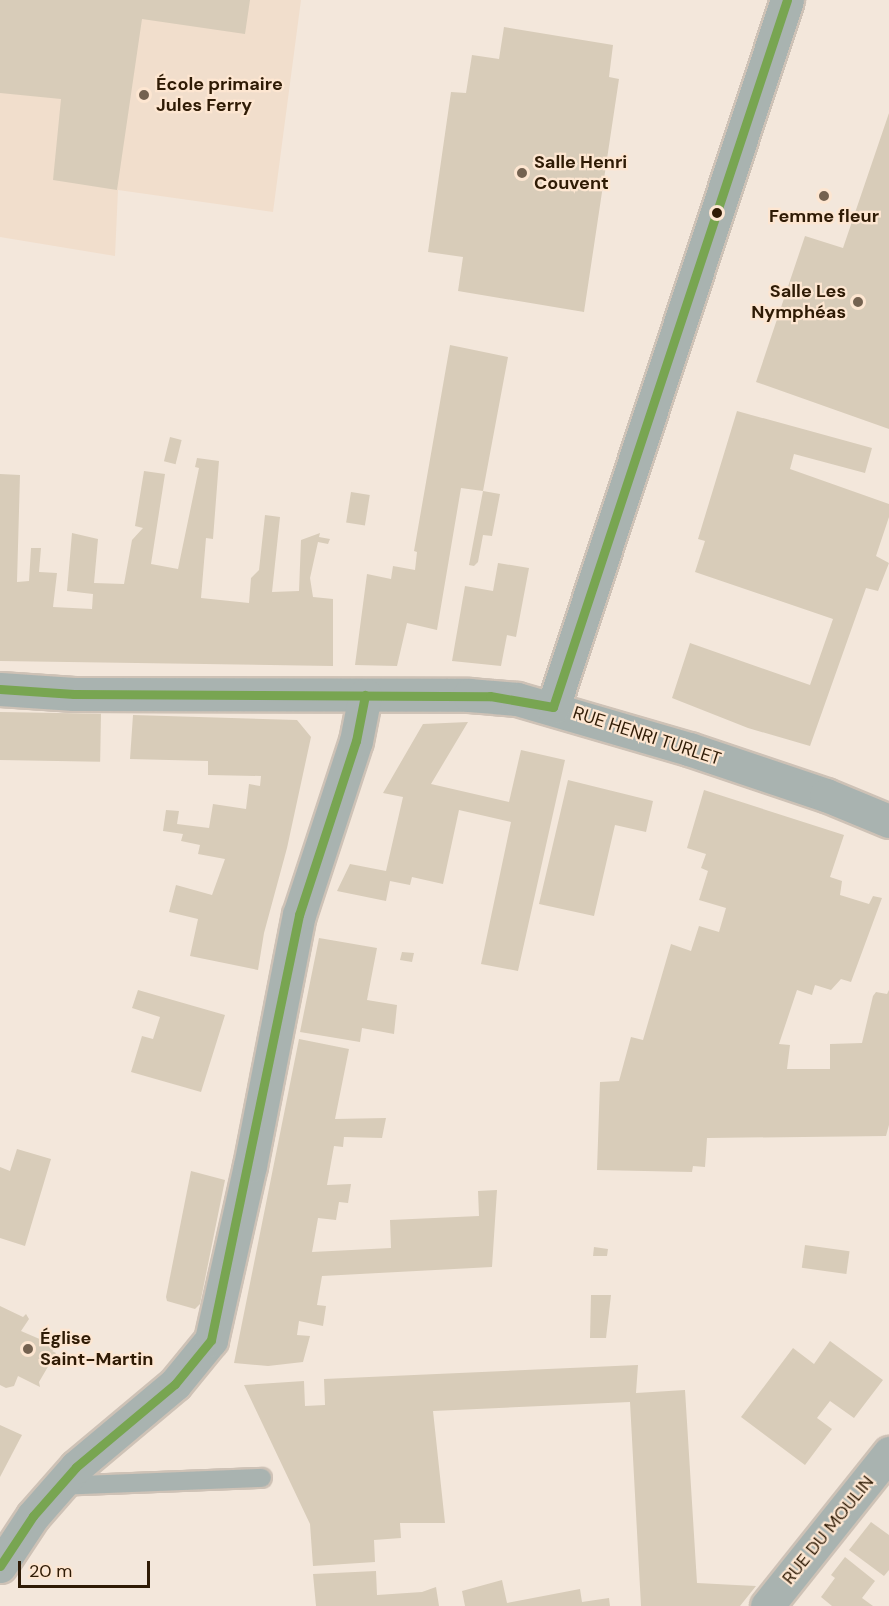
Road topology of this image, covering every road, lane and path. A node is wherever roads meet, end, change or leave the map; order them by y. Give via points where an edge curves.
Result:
1 (788, 0) edge
2 (0, 688) edge
3 (365, 695) junction
4 (553, 707) junction
5 (889, 822) edge
6 (889, 1453) edge
7 (262, 1478) dead end
8 (59, 1486) junction
9 (0, 1566) edge
10 (767, 1606) edge

1 - 4 street
2 - 3 street, RUE HENRI TURLET via 74,694
3 - 4 street, RUE HENRI TURLET via 490,696
3 - 8 street via 356,741 299,915 211,1340 175,1384 88,1456
4 - 5 street, RUE HENRI TURLET via 817,792
6 - 10 street, RUE DU MOULIN
7 - 8 lane
8 - 9 street

